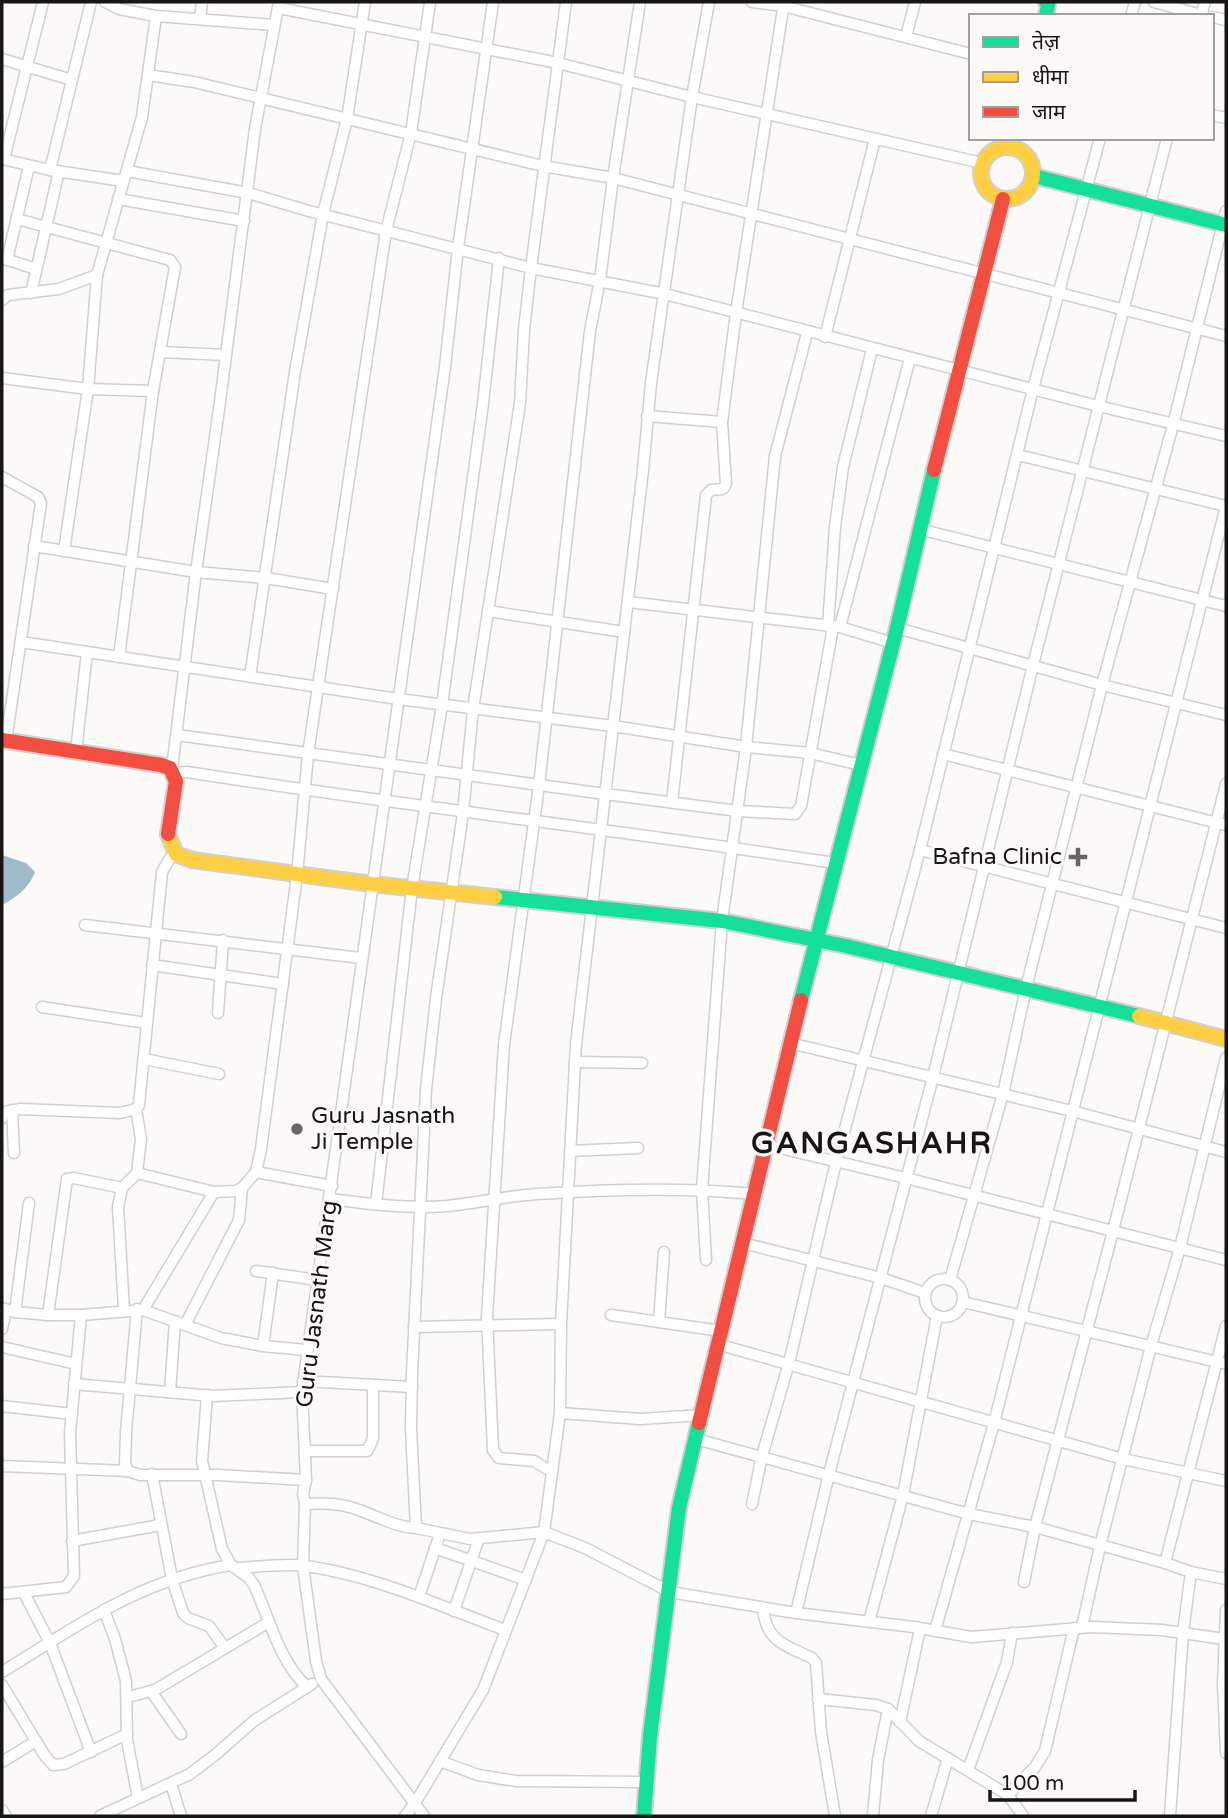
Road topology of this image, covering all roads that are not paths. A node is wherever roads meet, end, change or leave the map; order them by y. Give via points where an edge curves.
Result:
1 (43, 2) edge
2 (91, 2) edge
3 (105, 2) edge
4 (202, 2) edge
5 (365, 2) edge
6 (430, 2) edge
7 (493, 2) edge
8 (566, 2) edge
9 (640, 2) edge
10 (709, 2) edge
11 (751, 2) edge
12 (915, 2) edge
13 (1154, 2) edge
14 (784, 4) edge
15 (279, 5) edge
16 (119, 6) edge
17 (1198, 14) edge
18 (156, 16) junction
19 (200, 19) junction
20 (274, 25) junction
21 (361, 25) junction
22 (426, 37) junction
23 (906, 37) junction
24 (486, 48) junction
25 (969, 53) edge
26 (2, 59) edge
27 (558, 63) junction
28 (27, 66) junction
29 (148, 75) junction
30 (72, 80) junction
31 (628, 80) junction
32 (692, 97) junction
33 (262, 100) junction
34 (766, 115) junction
35 (347, 119) junction
36 (411, 133) junction
37 (876, 139) junction
38 (1099, 140) edge
39 (1167, 140) edge
40 (1013, 143) edge
41 (471, 147) junction
42 (3, 159) edge
43 (982, 163) junction
44 (29, 166) junction
45 (543, 166) junction
46 (54, 171) junction
47 (125, 176) junction
48 (1034, 176) junction
49 (613, 178) junction
50 (1086, 189) junction
51 (248, 192) junction
52 (679, 197) junction
53 (118, 199) junction
54 (1003, 199) junction
55 (1152, 206) junction
56 (323, 214) junction
57 (752, 214) junction
58 (17, 219) junction
59 (1225, 220) edge
60 (244, 221) junction
61 (46, 226) junction
62 (386, 231) junction
63 (850, 239) junction
64 (106, 242) junction
65 (458, 248) junction
66 (499, 258) junction
67 (4, 259) edge
68 (531, 268) junction
69 (36, 269) junction
70 (985, 274) junction
71 (97, 275) junction
72 (600, 280) junction
73 (31, 293) junction
74 (665, 294) junction
75 (1060, 294) junction
76 (2, 300) edge
77 (1124, 312) junction
78 (736, 313) junction
79 (1196, 329) junction
80 (807, 332) junction
81 (1226, 336) edge
82 (825, 337) junction
83 (873, 349) junction
84 (161, 352) junction
85 (226, 355) junction
86 (910, 358) junction
87 (961, 371) junction
88 (2, 378) edge
89 (88, 389) junction
90 (1033, 389) junction
91 (153, 391) junction
92 (1098, 407) junction
93 (647, 416) junction
94 (722, 422) junction
95 (1173, 425) junction
96 (1226, 436) edge
97 (1018, 454) junction
98 (1084, 471) junction
99 (2, 477) edge
100 (1154, 488) junction
101 (1226, 506) edge
102 (919, 529) junction
103 (34, 546) junction
104 (995, 549) junction
105 (64, 551) junction
106 (131, 562) junction
107 (1060, 564) junction
108 (195, 572) junction
109 (266, 578) junction
110 (1130, 582) junction
111 (333, 589) junction
112 (1203, 600) junction
113 (628, 602) junction
114 (1226, 606) edge
115 (693, 610) junction
116 (488, 611) junction
117 (760, 618) junction
118 (556, 621) junction
119 (834, 627) junction
120 (624, 632) junction
121 (895, 636) junction
122 (21, 642) junction
123 (971, 648) junction
124 (87, 652) junction
125 (119, 657) junction
126 (1033, 665) junction
127 (186, 668) junction
128 (250, 677) junction
129 (1102, 685) junction
130 (320, 688) junction
131 (398, 699) junction
132 (1176, 703) junction
133 (442, 705) junction
134 (473, 709) junction
135 (1226, 715) edge
136 (545, 718) junction
137 (614, 726) junction
138 (177, 735) junction
139 (679, 736) junction
140 (4, 741) edge
141 (746, 747) junction
142 (76, 752) junction
143 (810, 753) junction
144 (308, 754) junction
145 (943, 754) junction
146 (390, 765) junction
147 (861, 765) junction
148 (174, 771) junction
149 (432, 771) junction
150 (1007, 771) junction
151 (468, 775) junction
152 (1226, 784) edge
153 (538, 785) junction
154 (1077, 789) junction
155 (307, 791) junction
156 (605, 794) junction
157 (383, 802) junction
158 (672, 802) junction
159 (1150, 805) junction
160 (424, 808) junction
161 (738, 811) junction
162 (463, 813) junction
163 (534, 822) junction
164 (1221, 824) edge
165 (601, 832) junction
166 (732, 847) junction
167 (920, 850) junction
168 (176, 853) junction
169 (835, 863) junction
170 (985, 866) junction
171 (297, 875) junction
172 (1054, 883) junction
173 (372, 884) junction
174 (412, 888) junction
175 (451, 892) junction
176 (524, 899) junction
177 (1126, 902) junction
178 (592, 907) junction
179 (1191, 919) junction
180 (722, 921) junction
181 (85, 925) dead end
182 (1226, 928) edge
183 (156, 932) junction
184 (815, 939) junction
185 (223, 940) junction
186 (288, 948) junction
187 (892, 957) junction
188 (361, 958) junction
189 (152, 965) junction
190 (221, 973) junction
191 (958, 973) junction
192 (283, 984) junction
193 (1026, 988) junction
194 (42, 1007) dead end
195 (1100, 1007) junction
196 (218, 1013) dead end
197 (1165, 1022) junction
198 (146, 1023) junction
199 (1226, 1039) edge
200 (790, 1043) junction
201 (1226, 1058) edge
202 (144, 1059) junction
203 (865, 1060) junction
204 (575, 1062) junction
205 (642, 1063) dead end
206 (219, 1074) dead end
207 (933, 1077) junction
208 (1003, 1094) junction
209 (136, 1109) junction
210 (12, 1110) junction
211 (1072, 1111) junction
212 (2, 1118) edge
213 (1139, 1129) junction
214 (768, 1145) junction
215 (1203, 1146) junction
216 (638, 1148) dead end
217 (570, 1151) junction
218 (1226, 1152) edge
219 (14, 1153) dead end
220 (836, 1162) junction
221 (256, 1172) junction
222 (137, 1173) junction
223 (906, 1178) junction
224 (332, 1186) junction
225 (122, 1188) junction
226 (242, 1188) junction
227 (702, 1189) junction
228 (214, 1192) junction
229 (567, 1193) junction
230 (755, 1194) junction
231 (975, 1196) junction
232 (493, 1198) junction
233 (330, 1199) junction
234 (29, 1203) dead end
235 (376, 1204) junction
236 (422, 1206) junction
237 (1045, 1214) junction
238 (1113, 1231) junction
239 (743, 1243) junction
240 (1180, 1248) junction
241 (664, 1252) dead end
242 (1226, 1260) edge
243 (706, 1261) dead end
244 (814, 1261) junction
245 (256, 1271) dead end
246 (273, 1273) junction
247 (880, 1278) junction
248 (317, 1280) junction
249 (950, 1280) junction
250 (925, 1293) junction
251 (963, 1302) junction
252 (8, 1310) edge
253 (124, 1310) junction
254 (140, 1310) junction
255 (48, 1315) junction
256 (81, 1315) junction
257 (611, 1315) dead end
258 (937, 1316) junction
259 (1021, 1316) junction
260 (659, 1322) junction
261 (180, 1323) junction
262 (561, 1324) junction
263 (488, 1325) junction
264 (1226, 1326) edge
265 (414, 1327) junction
266 (2, 1329) edge
267 (1086, 1331) junction
268 (719, 1337) junction
269 (263, 1346) junction
270 (1151, 1346) junction
271 (2, 1347) edge
272 (306, 1350) junction
273 (789, 1363) junction
274 (1222, 1363) edge
275 (76, 1364) junction
276 (303, 1381) junction
277 (853, 1381) junction
278 (74, 1384) junction
279 (373, 1385) junction
280 (412, 1387) junction
281 (130, 1389) junction
282 (170, 1392) junction
283 (302, 1392) junction
284 (207, 1395) junction
285 (922, 1400) junction
286 (2, 1406) edge
287 (72, 1413) junction
288 (560, 1413) junction
289 (702, 1415) junction
290 (994, 1423) junction
291 (696, 1439) junction
292 (1057, 1439) junction
293 (305, 1451) junction
294 (762, 1456) junction
295 (1123, 1459) junction
296 (2, 1466) edge
297 (70, 1470) junction
298 (128, 1471) junction
299 (552, 1472) junction
300 (1187, 1473) junction
301 (152, 1474) junction
302 (828, 1474) junction
303 (205, 1475) junction
304 (306, 1480) junction
305 (1226, 1481) edge
306 (903, 1495) junction
307 (305, 1504) junction
308 (752, 1504) dead end
309 (969, 1514) junction
310 (160, 1525) junction
311 (1035, 1527) junction
312 (416, 1528) junction
313 (544, 1532) junction
314 (440, 1534) junction
315 (480, 1538) junction
316 (72, 1541) junction
317 (1100, 1546) junction
318 (435, 1548) junction
319 (471, 1561) junction
320 (1165, 1563) junction
321 (233, 1566) junction
322 (303, 1566) junction
323 (1191, 1572) junction
324 (172, 1579) junction
325 (1226, 1579) edge
326 (526, 1580) junction
327 (1024, 1582) dead end
328 (670, 1592) junction
329 (24, 1593) junction
330 (2, 1594) edge
331 (419, 1597) junction
332 (763, 1608) junction
333 (104, 1610) junction
334 (1226, 1610) edge
335 (454, 1611) junction
336 (796, 1613) junction
337 (270, 1622) junction
338 (869, 1622) junction
339 (1078, 1628) junction
340 (920, 1629) junction
341 (505, 1630) junction
342 (935, 1631) junction
343 (1183, 1632) junction
344 (1012, 1633) junction
345 (1224, 1639) junction
346 (50, 1643) junction
347 (225, 1648) junction
348 (2, 1672) edge
349 (321, 1679) junction
350 (2, 1685) edge
351 (306, 1686) junction
352 (151, 1691) junction
353 (128, 1697) junction
354 (818, 1699) junction
355 (888, 1709) junction
356 (900, 1722) junction
357 (127, 1734) junction
358 (181, 1734) dead end
359 (36, 1741) junction
360 (91, 1752) junction
361 (1226, 1753) edge
362 (948, 1758) junction
363 (440, 1760) junction
364 (2, 1762) edge
365 (968, 1770) junction
366 (645, 1782) junction
367 (171, 1784) junction
368 (1008, 1795) junction
369 (138, 1798) junction
370 (415, 1803) junction
371 (2, 1810) edge
372 (6, 1816) edge
373 (100, 1816) edge
374 (181, 1816) edge
375 (405, 1816) edge
376 (424, 1816) edge
377 (644, 1816) edge
378 (835, 1816) edge
379 (873, 1816) edge
380 (931, 1816) edge
381 (1023, 1816) edge
382 (1170, 1816) edge

1 - 28 street
2 - 30 street
3 - 16 street
4 - 19 street
5 - 21 street
6 - 22 street
7 - 24 street, Guru Jasnath Marg
8 - 27 street
9 - 31 street
10 - 32 street
11 - 14 street
12 - 23 street
13 - 17 street
14 - 23 street
14 - 34 street
15 - 20 street
15 - 21 street
16 - 18 street
18 - 19 street
18 - 29 street
19 - 20 street
20 - 33 street
21 - 22 street
21 - 35 street
22 - 24 street
22 - 36 street
23 - 25 street
24 - 27 street
24 - 41 street, Guru Jasnath Marg
26 - 28 street
27 - 31 street
27 - 45 street
28 - 30 street
28 - 42 street
29 - 33 street
29 - 47 street
30 - 46 street
31 - 32 street
31 - 49 street
32 - 34 street
32 - 52 street
33 - 35 street
33 - 51 street
34 - 37 street
34 - 57 street
35 - 36 street
35 - 56 street
36 - 41 street
36 - 62 street
37 - 43 street
37 - 63 street
38 - 50 street
39 - 55 street
40 - 43 street via 994,150
40 - 48 street via 1031,160
41 - 45 street
41 - 65 street, Guru Jasnath Marg
42 - 44 street
43 - 54 street via 984,186
44 - 46 street
44 - 58 street
45 - 49 street
45 - 68 street
46 - 47 street
46 - 61 street
47 - 51 street
47 - 53 street
48 - 50 street
48 - 54 street via 1027,191
49 - 52 street
49 - 72 street
50 - 55 street
50 - 75 street
51 - 56 street
51 - 60 street
52 - 57 street
52 - 74 street
53 - 60 street
53 - 64 street
54 - 70 street
55 - 59 street
55 - 77 street
56 - 62 street
56 - 109 street
57 - 63 street
57 - 78 street
58 - 61 street
58 - 67 street
59 - 79 street
60 - 85 street
61 - 64 street
61 - 69 street
62 - 65 street
62 - 111 street
63 - 70 street
63 - 82 street
64 - 71 street
64 - 84 street via 174,263
65 - 66 street
65 - 131 street, Guru Jasnath Marg
66 - 68 street
66 - 133 street
67 - 69 street
68 - 72 street
68 - 116 street via 520,403
69 - 73 street
70 - 75 street
70 - 87 street
71 - 73 street via 71,286
71 - 89 street
72 - 74 street
72 - 118 street
73 - 76 street
74 - 78 street
74 - 93 street
75 - 77 street
75 - 90 street
77 - 79 street
77 - 92 street
78 - 80 street
78 - 94 street
79 - 81 street
79 - 95 street
80 - 82 street
80 - 117 street via 778,441
82 - 83 street
83 - 86 street
83 - 119 street via 843,467 835,527
84 - 85 street
84 - 91 street
85 - 108 street
86 - 87 street
86 - 119 street
87 - 90 street
87 - 102 street
88 - 89 street
89 - 91 street
89 - 105 street
90 - 92 street
90 - 97 street
91 - 106 street
92 - 95 street
92 - 98 street
93 - 94 street
93 - 113 street
94 - 115 street via 726,484 706,495
95 - 96 street
95 - 100 street
97 - 98 street
97 - 104 street
98 - 100 street
98 - 107 street
99 - 103 street via 40,499
100 - 101 street
100 - 110 street
101 - 112 street
102 - 104 street
102 - 121 street
103 - 105 street
103 - 122 street
104 - 107 street
104 - 123 street
105 - 106 street
106 - 108 street
106 - 125 street
107 - 110 street
107 - 126 street
108 - 109 street
108 - 127 street
109 - 111 street
109 - 128 street
110 - 112 street
110 - 129 street
111 - 130 street
112 - 114 street
112 - 132 street
113 - 115 street
113 - 120 street
115 - 117 street
115 - 139 street
116 - 118 street
116 - 134 street
117 - 119 street
117 - 141 street
118 - 120 street
118 - 136 street
119 - 121 street
119 - 143 street
120 - 137 street
121 - 123 street
121 - 147 street
122 - 124 street
122 - 140 street
123 - 126 street
123 - 145 street
124 - 125 street
124 - 142 street
125 - 127 street
126 - 129 street
126 - 150 street
127 - 128 street
127 - 138 street
128 - 130 street
129 - 132 street
129 - 154 street
130 - 131 street
130 - 144 street
131 - 133 street
131 - 146 street, Guru Jasnath Marg
132 - 135 street
132 - 159 street
133 - 134 street
133 - 149 street
134 - 136 street
134 - 151 street
136 - 137 street
136 - 153 street
137 - 139 street
137 - 156 street
138 - 144 street
138 - 148 street
139 - 141 street
139 - 158 street
140 - 142 street
141 - 143 street
141 - 161 street
142 - 148 street
143 - 147 street
143 - 161 street via 801,806 795,814
144 - 146 street
144 - 155 street
145 - 150 street
145 - 167 street
146 - 149 street
146 - 157 street, Guru Jasnath Marg
147 - 169 street
148 - 155 street
148 - 168 street via 168,838
149 - 151 street
149 - 160 street
150 - 154 street
150 - 170 street
151 - 153 street
151 - 162 street
152 - 164 street
153 - 156 street
153 - 163 street
154 - 159 street
154 - 172 street
155 - 157 street
155 - 171 street
156 - 158 street
156 - 165 street
157 - 160 street
157 - 173 street, Guru Jasnath Marg
158 - 161 street
159 - 164 street
159 - 177 street
160 - 162 street
160 - 174 street
161 - 166 street
162 - 163 street
162 - 175 street
163 - 165 street
163 - 176 street
164 - 179 street
165 - 166 street
165 - 178 street
166 - 169 street
166 - 180 street
167 - 170 street
167 - 187 street
168 - 171 street via 192,860
168 - 183 street via 162,872
169 - 184 street
170 - 172 street
170 - 191 street
171 - 173 street
171 - 186 street
172 - 177 street
172 - 193 street
173 - 174 street
173 - 188 street, Guru Jasnath Marg
174 - 175 street
174 - 235 street
175 - 176 street
175 - 236 street via 426,1090
176 - 178 street
176 - 232 street via 504,1045
177 - 179 street
177 - 195 street
178 - 180 street
178 - 204 street
179 - 182 street
179 - 197 street
180 - 184 street
180 - 227 street
181 - 183 street
183 - 185 street
183 - 189 street
184 - 187 street
184 - 200 street
185 - 186 street
185 - 190 street
186 - 188 street
186 - 192 street
187 - 191 street
187 - 203 street
188 - 224 street, Guru Jasnath Marg
189 - 190 street
189 - 198 street
190 - 192 street
190 - 196 street
191 - 193 street
191 - 207 street
192 - 221 street
193 - 195 street
193 - 208 street
194 - 198 street
195 - 197 street
195 - 211 street
197 - 199 street
197 - 213 street
198 - 202 street
200 - 203 street
200 - 214 street
201 - 215 street
202 - 206 street
202 - 209 street
203 - 207 street
203 - 220 street
204 - 205 street
204 - 217 street
207 - 208 street
207 - 223 street
208 - 211 street
208 - 231 street
209 - 210 street via 120,1113
209 - 222 street via 141,1139
210 - 212 street
210 - 219 street
211 - 213 street
211 - 237 street
213 - 215 street
213 - 238 street
214 - 220 street
214 - 230 street
215 - 218 street
215 - 240 street
216 - 217 street
217 - 229 street
220 - 223 street
220 - 244 street
221 - 224 street
221 - 226 street
222 - 225 street
222 - 228 street
223 - 231 street
223 - 247 street
224 - 233 street, Guru Jasnath Marg
225 - 253 street via 118,1207
225 - 255 street via 67,1179
226 - 228 street
226 - 261 street via 239,1220
227 - 229 street
227 - 230 street
227 - 243 street
228 - 254 street
229 - 232 street
229 - 262 street
230 - 239 street
231 - 237 street
231 - 249 street
232 - 236 street
232 - 263 street
233 - 235 street
233 - 248 street, Guru Jasnath Marg
234 - 252 street
235 - 236 street
236 - 265 street
237 - 238 street
237 - 259 street
238 - 240 street
238 - 267 street
239 - 244 street
239 - 268 street
240 - 242 street
240 - 270 street
241 - 260 street
244 - 247 street
244 - 273 street
245 - 246 street
246 - 248 street
246 - 269 street
247 - 250 street
247 - 277 street
248 - 272 street, Guru Jasnath Marg
249 - 250 street via 932,1283
249 - 251 street via 961,1289
250 - 258 street via 927,1307
251 - 258 street via 953,1315
251 - 259 street
252 - 255 street
252 - 266 street
253 - 254 street
253 - 256 street
254 - 261 street
254 - 281 street
255 - 256 street
256 - 275 street
257 - 260 street
258 - 285 street
259 - 267 street
259 - 290 street
260 - 268 street
261 - 269 street via 221,1338
261 - 282 street
262 - 263 street
262 - 288 street
263 - 265 street
263 - 299 street via 493,1450 499,1458 534,1461
264 - 274 street
265 - 280 street
267 - 270 street
267 - 292 street
268 - 273 street
268 - 289 street
269 - 272 street
270 - 274 street
270 - 295 street
271 - 275 street
272 - 276 street, Guru Jasnath Marg
273 - 277 street
273 - 294 street
274 - 300 street
275 - 278 street
276 - 279 street
276 - 283 street, Guru Jasnath Marg
277 - 285 street
277 - 302 street
278 - 281 street
278 - 287 street
279 - 280 street
279 - 293 street via 373,1439 367,1451
280 - 312 street
281 - 282 street
281 - 298 street
282 - 284 street
283 - 284 street
283 - 293 street, Guru Jasnath Marg
284 - 303 street via 202,1446
285 - 290 street
285 - 306 street
286 - 287 street
287 - 297 street
288 - 289 street via 640,1419
288 - 299 street
289 - 291 street
290 - 292 street
290 - 309 street
291 - 294 street
291 - 328 street via 679,1508
292 - 295 street
292 - 311 street
293 - 304 street, Guru Jasnath Marg
294 - 302 street
294 - 308 street
295 - 300 street
295 - 317 street
296 - 297 street
297 - 298 street
297 - 316 street
298 - 301 street
299 - 313 street
300 - 305 street
300 - 320 street
301 - 303 street
301 - 310 street
302 - 306 street
302 - 336 street
303 - 304 street
303 - 321 street via 222,1549
304 - 307 street, Guru Jasnath Marg
306 - 309 street
306 - 338 street
307 - 312 street via 344,1505
307 - 322 street, Guru Jasnath Marg
309 - 311 street
309 - 342 street
310 - 316 street
310 - 324 street
311 - 317 street
311 - 327 street
312 - 314 street
313 - 315 street
313 - 326 street
313 - 328 street
314 - 315 street
314 - 318 street
315 - 319 street
316 - 329 street via 72,1581 66,1587
317 - 320 street
317 - 339 street
318 - 319 street
318 - 331 street
319 - 326 street
319 - 335 street
320 - 323 street
321 - 322 street
321 - 324 street
321 - 337 street via 254,1584
322 - 331 street via 356,1576
322 - 349 street, Guru Jasnath Marg
323 - 325 street
323 - 343 street
324 - 333 street
324 - 347 street via 183,1613 209,1626
326 - 341 street
328 - 332 street
328 - 366 street
329 - 330 street
329 - 346 street
331 - 335 street
332 - 336 street
332 - 354 street via 766,1629 772,1636 816,1662
333 - 346 street
333 - 353 street via 123,1665
334 - 345 street
335 - 341 street
336 - 338 street
337 - 347 street
337 - 351 street via 294,1673
338 - 340 street
339 - 343 street
339 - 344 street
339 - 368 street via 1045,1751
340 - 342 street
340 - 356 street
341 - 363 street via 483,1690
342 - 344 street via 971,1637
343 - 345 street
343 - 382 street
344 - 365 street via 1007,1662
345 - 361 street
346 - 348 street
346 - 360 street
347 - 352 street
349 - 351 street
349 - 370 street, Guru Jasnath Marg
350 - 359 street
351 - 367 street
352 - 353 street
352 - 358 street
353 - 357 street
354 - 355 street
354 - 378 street
355 - 356 street
355 - 379 street
356 - 362 street via 919,1741
357 - 360 street
357 - 369 street
359 - 360 street via 48,1760 58,1766
359 - 364 street
362 - 365 street
362 - 380 street
363 - 366 street via 478,1775 516,1781
363 - 370 street
365 - 368 street
366 - 377 street
367 - 369 street
367 - 374 street
368 - 381 street
369 - 373 street
370 - 375 street
370 - 376 street, Guru Jasnath Marg
371 - 372 street

